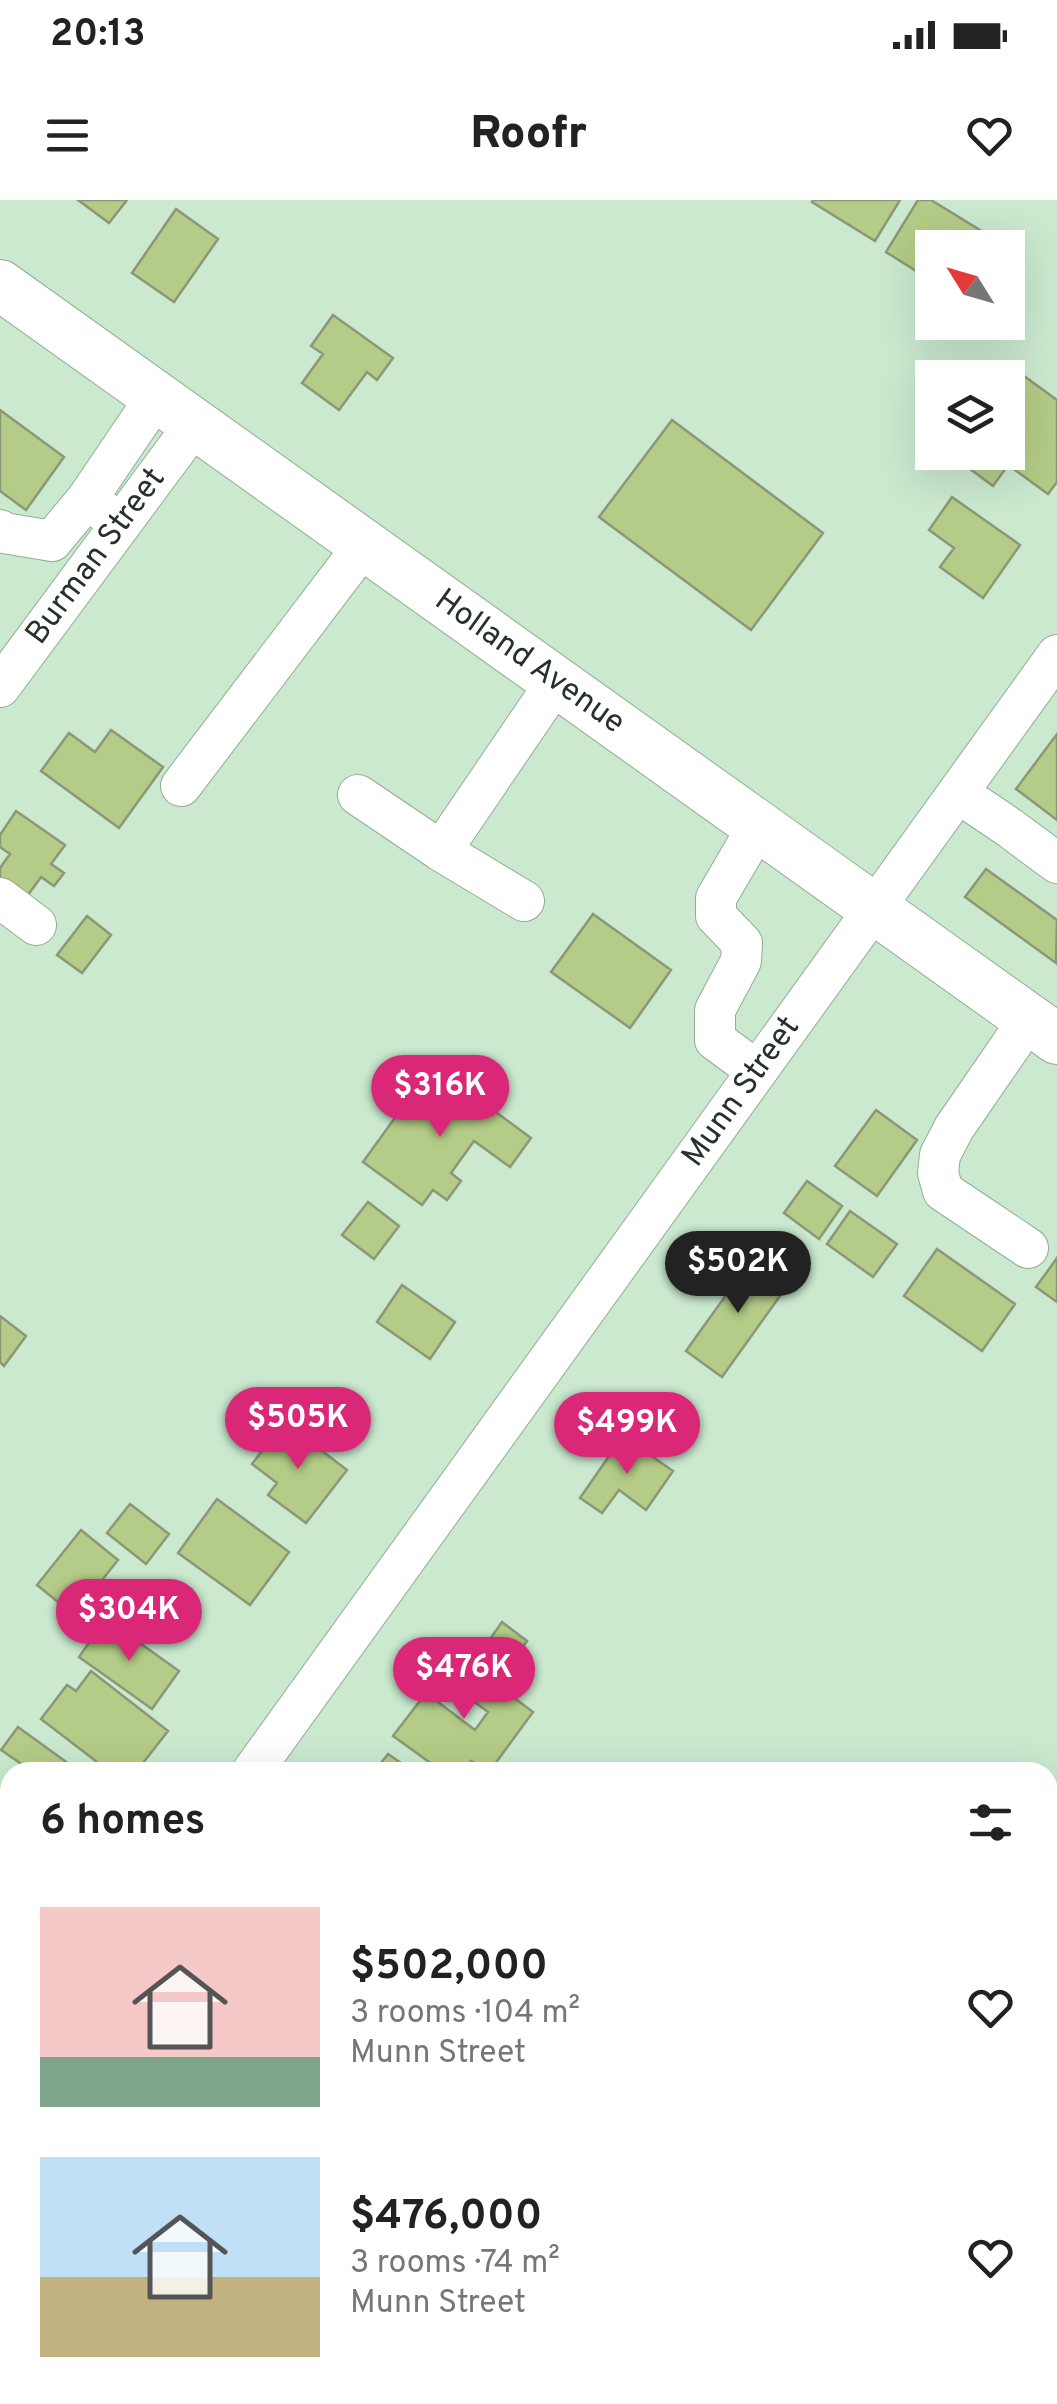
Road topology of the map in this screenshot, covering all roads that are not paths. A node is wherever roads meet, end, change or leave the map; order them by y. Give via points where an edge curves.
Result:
1 (0, 285) edge
2 (175, 410) junction
3 (87, 498) junction
4 (122, 524) junction
5 (0, 530) edge
6 (364, 545) junction
7 (1057, 655) edge
8 (556, 682) junction
9 (0, 687) edge
10 (180, 786) dead end
11 (958, 794) junction
12 (358, 795) dead end
13 (758, 826) junction
14 (440, 850) junction
15 (1057, 863) edge
16 (0, 898) edge
17 (524, 900) dead end
18 (874, 909) junction
19 (36, 925) dead end
20 (1043, 1029) edge
21 (757, 1071) junction
22 (1028, 1248) dead end
23 (259, 1762) edge

1 - 2 main road, Holland Avenue
2 - 3 street
2 - 4 street, Burman Street
2 - 6 main road, Holland Avenue
3 - 4 street
3 - 5 street via 52,541
4 - 9 street, Burman Street
6 - 8 main road, Holland Avenue
6 - 10 street
7 - 11 street, Munn Street
8 - 13 main road, Holland Avenue
8 - 14 street
11 - 15 street
11 - 18 street, Munn Street
12 - 14 street
13 - 18 main road, Holland Avenue
13 - 21 street via 716,898 716,916 742,943 741,961 715,1010 715,1040
14 - 17 street
16 - 19 street
18 - 20 main road, Holland Avenue
18 - 21 street, Munn Street
20 - 22 street via 954,1128 938,1173 943,1191
21 - 23 street, Munn Street

